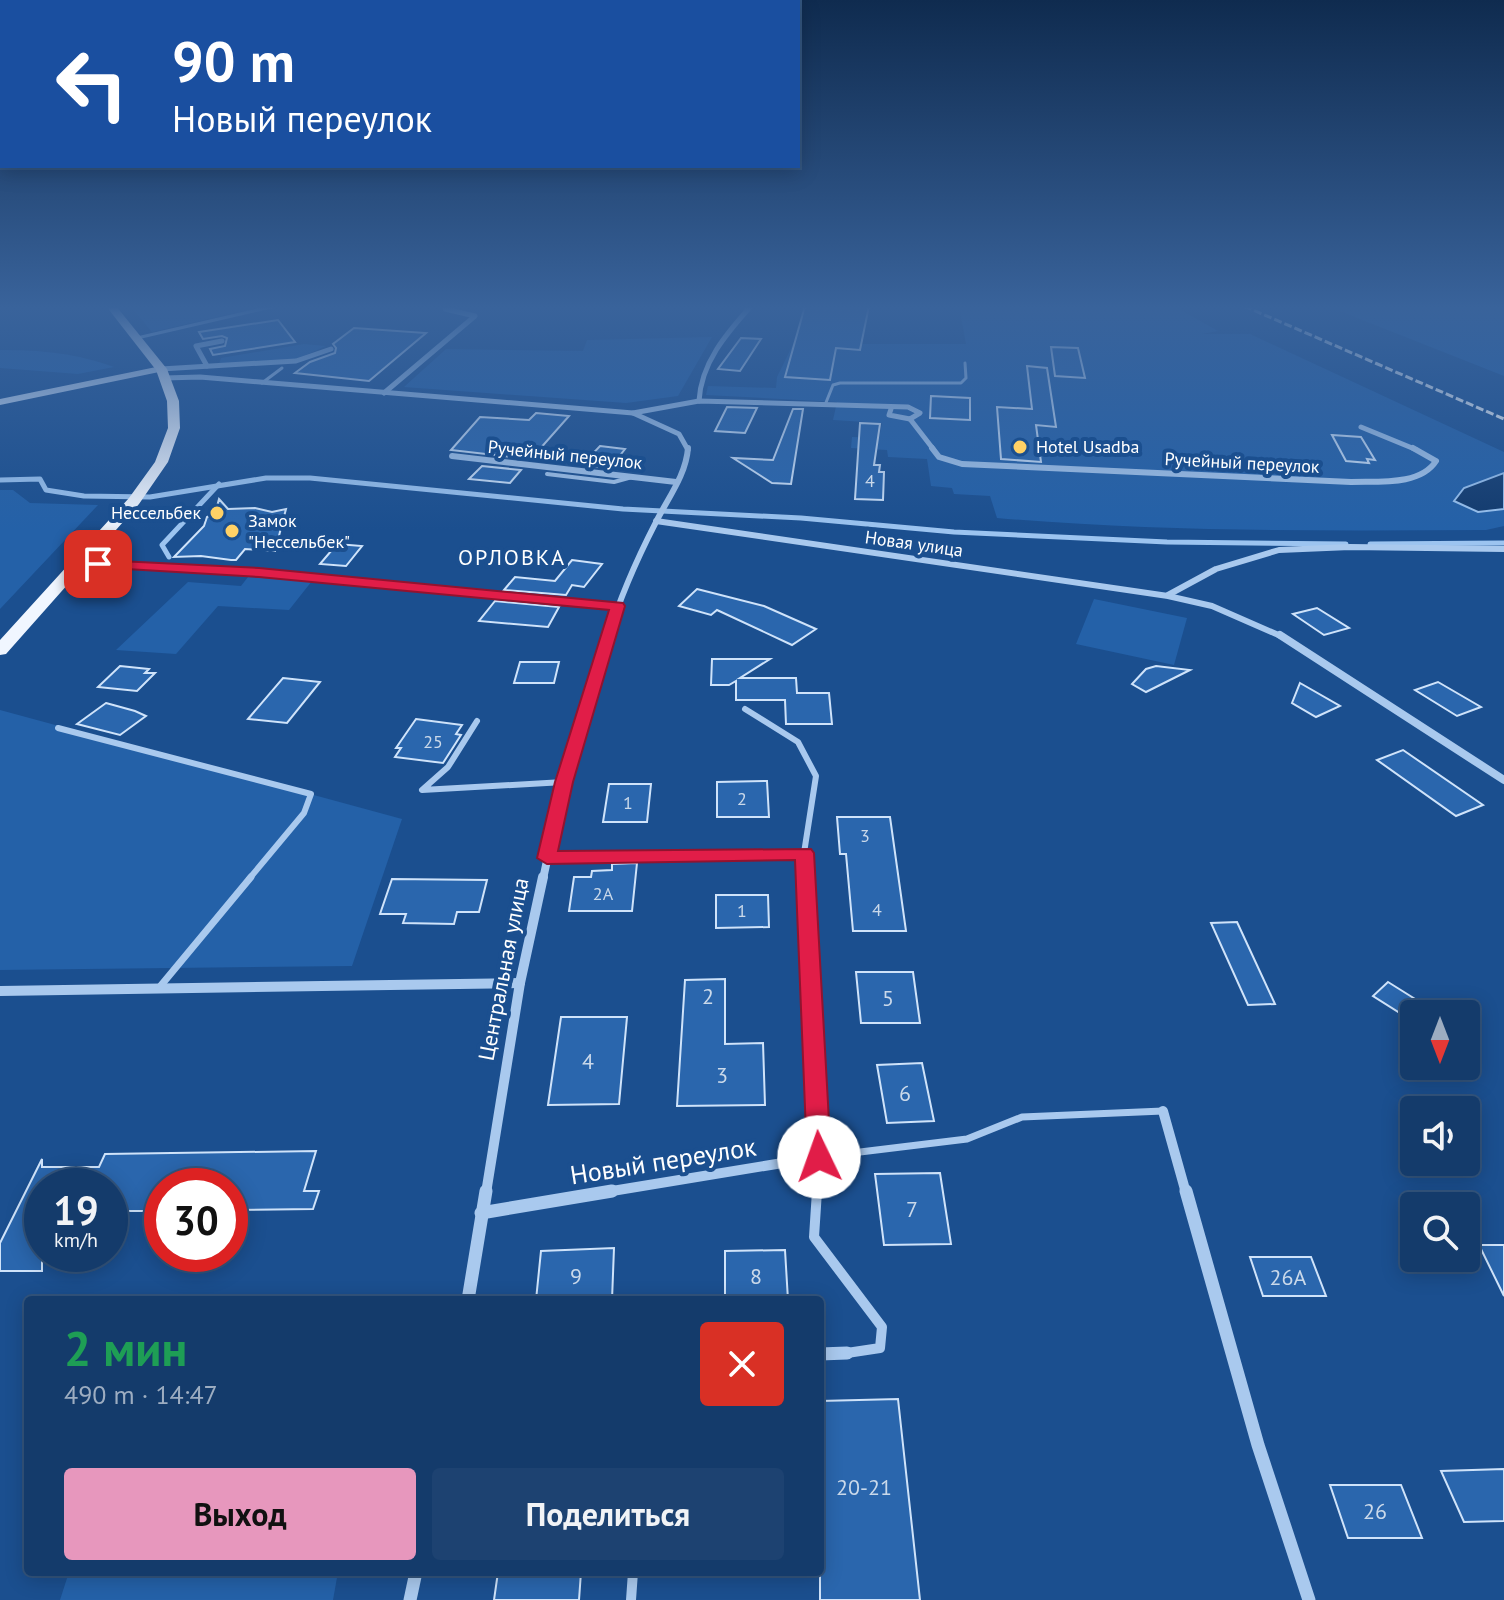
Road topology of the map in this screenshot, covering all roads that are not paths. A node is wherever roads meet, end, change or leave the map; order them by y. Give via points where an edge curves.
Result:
1 (119, 381) edge
2 (165, 381) edge
3 (238, 381) edge
4 (265, 381) edge
5 (399, 381) edge
6 (700, 381) edge
7 (963, 381) edge
8 (262, 383) junction
9 (384, 393) junction
10 (699, 401) junction
11 (0, 402) edge
12 (825, 405) junction
13 (891, 409) junction
14 (633, 413) junction
15 (910, 419) junction
16 (1361, 427) dead end
17 (452, 456) dead end
18 (547, 474) dead end
19 (632, 477) junction
20 (676, 482) junction
21 (656, 521) junction
22 (1504, 549) edge
23 (78, 563) junction
24 (1168, 596) junction
25 (617, 606) junction
26 (0, 650) edge
27 (745, 709) dead end
28 (477, 721) dead end
29 (58, 728) dead end
30 (1504, 780) edge
31 (564, 782) junction
32 (804, 853) junction
33 (547, 858) junction
34 (520, 983) junction
35 (158, 989) junction
36 (0, 991) edge
37 (1163, 1111) joint
38 (819, 1157) junction
39 (481, 1213) junction
40 (469, 1296) edge
41 (847, 1353) joint
42 (824, 1354) edge
43 (415, 1576) edge
44 (633, 1576) edge
45 (410, 1600) edge
46 (631, 1600) edge
47 (1309, 1600) edge

1 - 11 street
2 - 23 main road via 173,401 174,428 161,462
3 - 8 street
4 - 8 lane
5 - 9 street
6 - 10 street
7 - 12 lane via 849,381 833,385
8 - 9 street
9 - 14 street
10 - 12 street
10 - 14 street
12 - 13 street
13 - 15 street, Ручейный переулок via 894,418
13 - 15 street via 908,407 920,413
14 - 20 street, Центральная улица via 679,434 688,448 687,464
15 - 16 street, Ручейный переулок via 939,457 962,464 1351,482 1401,479 1434,467 1436,461 1424,452
17 - 19 street, Ручейный переулок
18 - 19 lane via 614,482
19 - 20 street, Ручейный переулок
20 - 21 street, Центральная улица
21 - 24 street, Новая улица
21 - 25 street, Центральная улица
22 - 24 street via 1279,550 1216,569
23 - 25 street via 259,573
23 - 26 main road
24 - 30 street, Новая улица via 1212,606 1272,630
25 - 31 street, Центральная улица
27 - 32 lane via 798,742 816,776
28 - 31 lane via 448,767 422,790
29 - 35 lane via 311,794 304,813
31 - 33 street, Центральная улица
32 - 33 street
32 - 38 street
33 - 34 street, Центральная улица
34 - 35 street
34 - 39 street, Центральная улица
35 - 36 street
37 - 38 lane via 1022,1117 967,1139
37 - 47 street via 1258,1445
38 - 39 street, Новый переулок
38 - 41 lane via 814,1237 882,1327 880,1348
39 - 40 street, Центральная улица
41 - 42 street
43 - 45 street
44 - 46 lane

